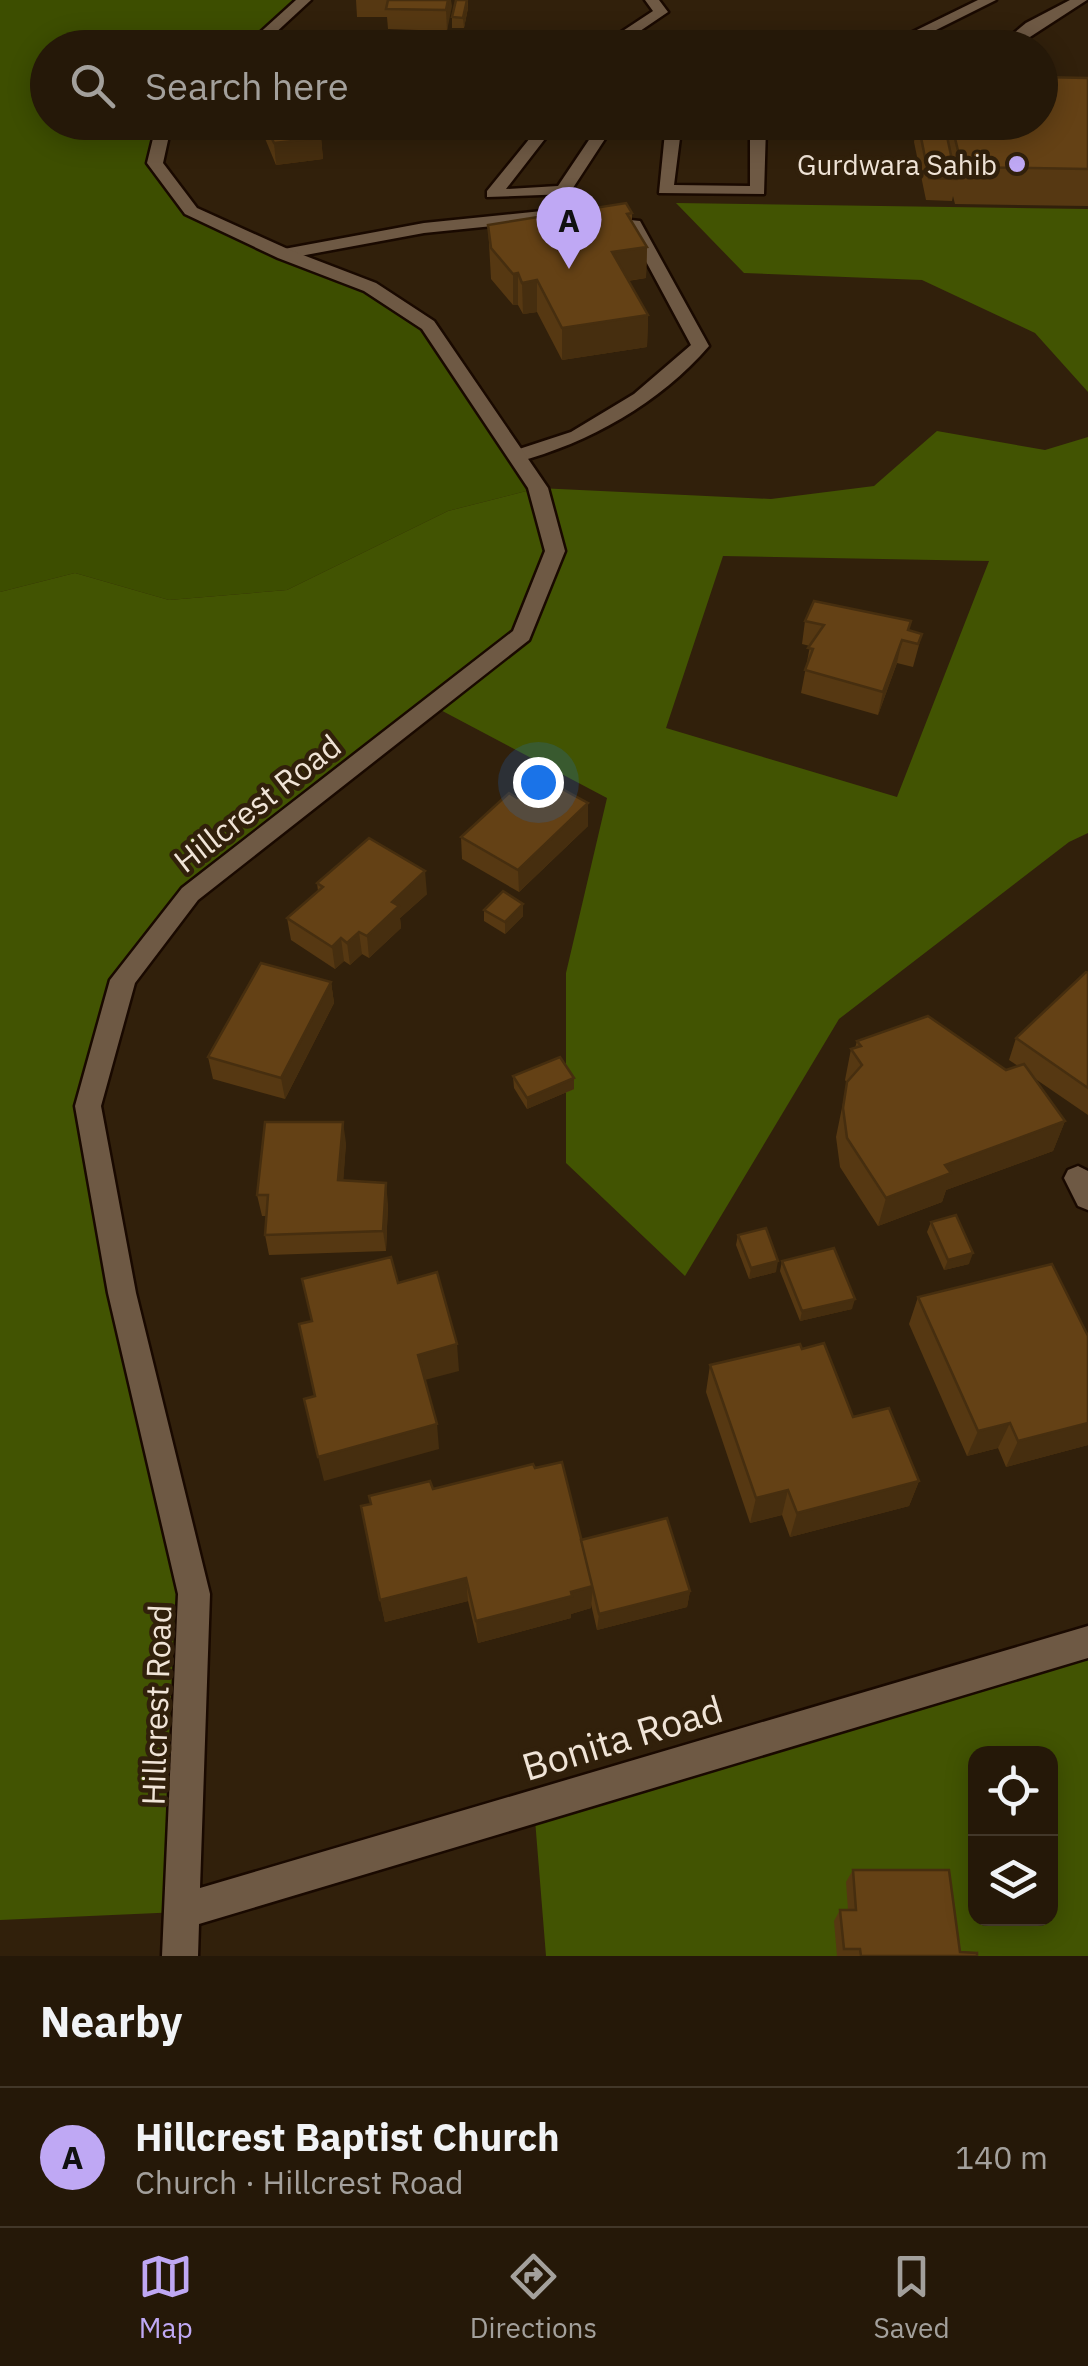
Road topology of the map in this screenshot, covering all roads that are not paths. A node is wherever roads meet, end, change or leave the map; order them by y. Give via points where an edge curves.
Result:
1 (304, 0) edge
2 (652, 0) edge
3 (989, 0) edge
4 (1080, 0) edge
5 (270, 30) edge
6 (633, 30) edge
7 (925, 30) edge
8 (1026, 30) edge
9 (161, 140) edge
10 (536, 140) edge
11 (597, 140) edge
12 (672, 140) edge
13 (758, 140) edge
14 (284, 254) junction
15 (516, 456) junction
16 (1088, 1642) edge
17 (180, 1912) junction
18 (180, 1956) edge

1 - 5 street
2 - 6 street via 662,12
3 - 7 street
4 - 8 street
9 - 14 street, Hillcrest Road via 155,163 191,210
10 - 11 street via 493,194 563,191
12 - 13 street via 665,190 758,191
14 - 15 street, Hillcrest Road via 370,287 428,325
14 - 15 street via 424,228 542,216 634,224 700,346 640,398 578,436
15 - 17 street, Hillcrest Road via 538,488 556,551 522,636 190,894 123,980 88,1106 122,1293 194,1594
16 - 17 street, Bonita Road
17 - 18 street, Hillcrest Road

